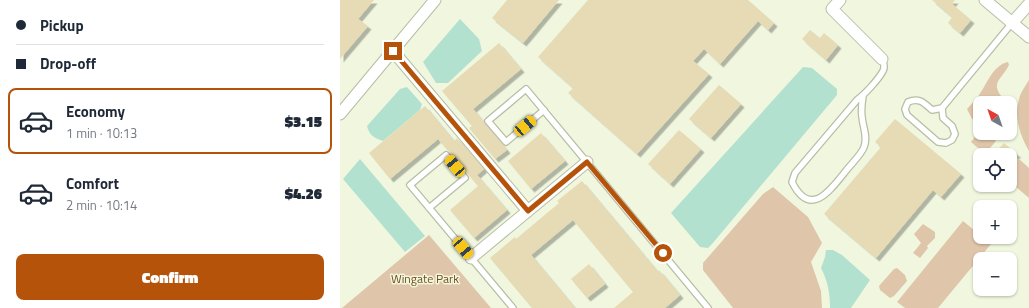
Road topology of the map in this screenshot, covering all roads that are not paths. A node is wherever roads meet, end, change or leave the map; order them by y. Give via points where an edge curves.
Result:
1 (435, 0) edge
2 (840, 0) edge
3 (985, 0) edge
4 (1029, 4) edge
5 (1012, 23) junction
6 (1029, 38) edge
7 (393, 51) junction
8 (882, 59) joint
9 (863, 96) junction
10 (942, 108) junction
11 (544, 110) junction
12 (340, 114) edge
13 (587, 162) junction
14 (429, 208) junction
15 (528, 211) junction
16 (471, 258) junction
17 (513, 308) edge
18 (708, 308) edge

1 - 7 street
2 - 8 street via 832,9
3 - 5 street
4 - 5 street
5 - 6 street
5 - 10 lane
7 - 12 street
7 - 15 street
8 - 9 lane via 883,70
9 - 9 lane via 795,173 792,182 796,191 806,199 815,201 826,194 864,148 866,135 861,116
10 - 10 lane via 932,110 921,100 914,100 908,102 905,109 906,115 938,142 946,144 955,134 952,126 943,118
11 - 11 lane via 506,142 488,120 526,89
11 - 13 lane
13 - 15 street
13 - 18 lane
14 - 14 lane via 410,184 446,155 465,178
14 - 16 lane
15 - 16 street
16 - 17 lane

